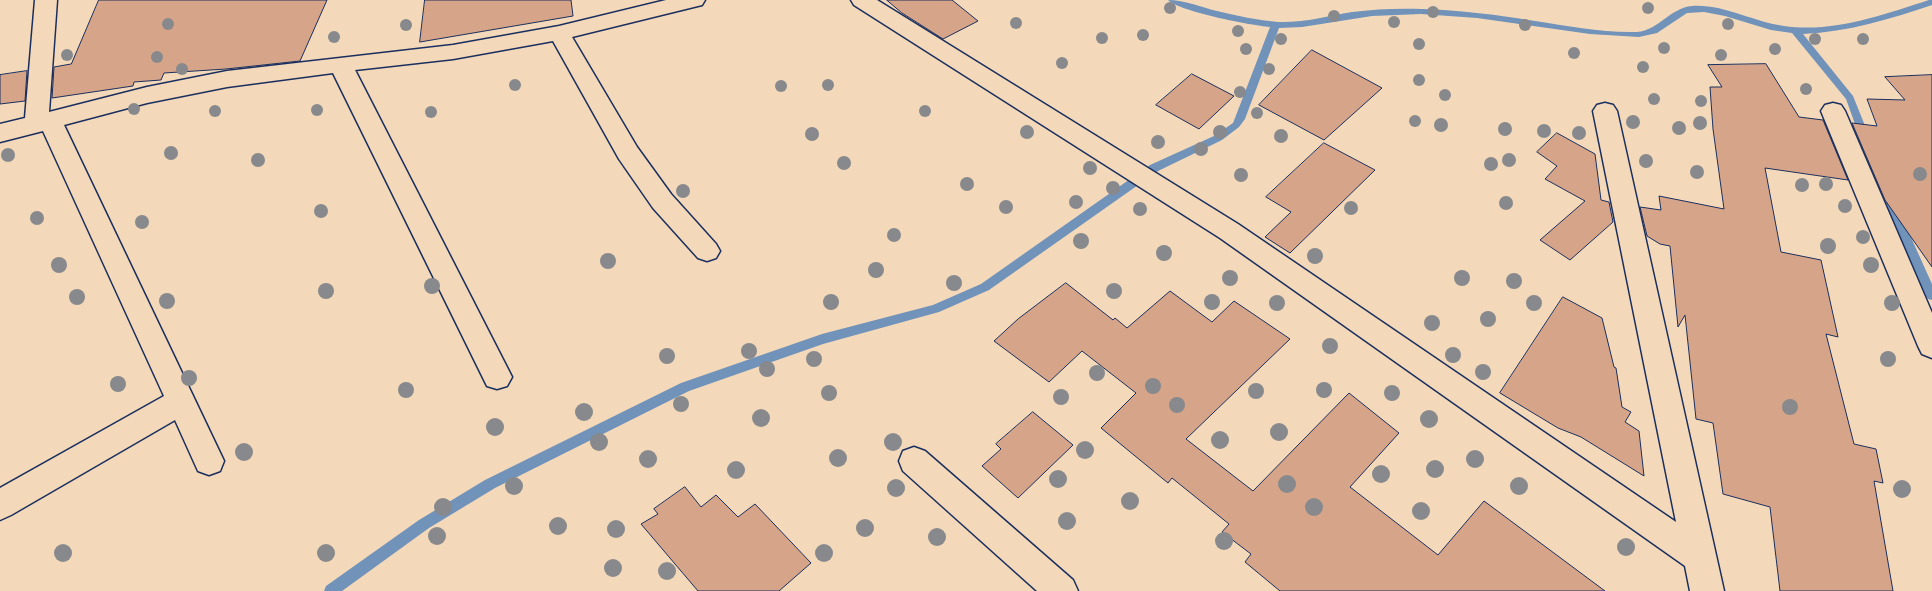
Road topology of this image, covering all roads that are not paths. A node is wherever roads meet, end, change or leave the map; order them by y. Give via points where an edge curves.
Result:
1 (46, 0) edge
2 (694, 0) edge
3 (862, 0) edge
4 (559, 33) junction
5 (340, 64) junction
6 (1833, 111) dead end
7 (1605, 112) dead end
8 (43, 123) junction
9 (0, 133) edge
10 (707, 252) dead end
11 (1932, 346) edge
12 (497, 377) dead end
13 (181, 401) junction
14 (209, 461) dead end
15 (914, 461) dead end
16 (0, 505) edge
17 (1700, 557) junction
18 (1061, 591) edge
19 (1707, 591) edge

1 - 8 street
2 - 4 street
3 - 17 street via 1229,231
4 - 5 street via 452,52
4 - 10 street via 628,153 662,201
5 - 8 street via 227,79 146,95
5 - 12 street
6 - 11 street
7 - 17 street
8 - 9 street
8 - 13 street
13 - 14 street
13 - 16 street
15 - 18 street
17 - 19 street

